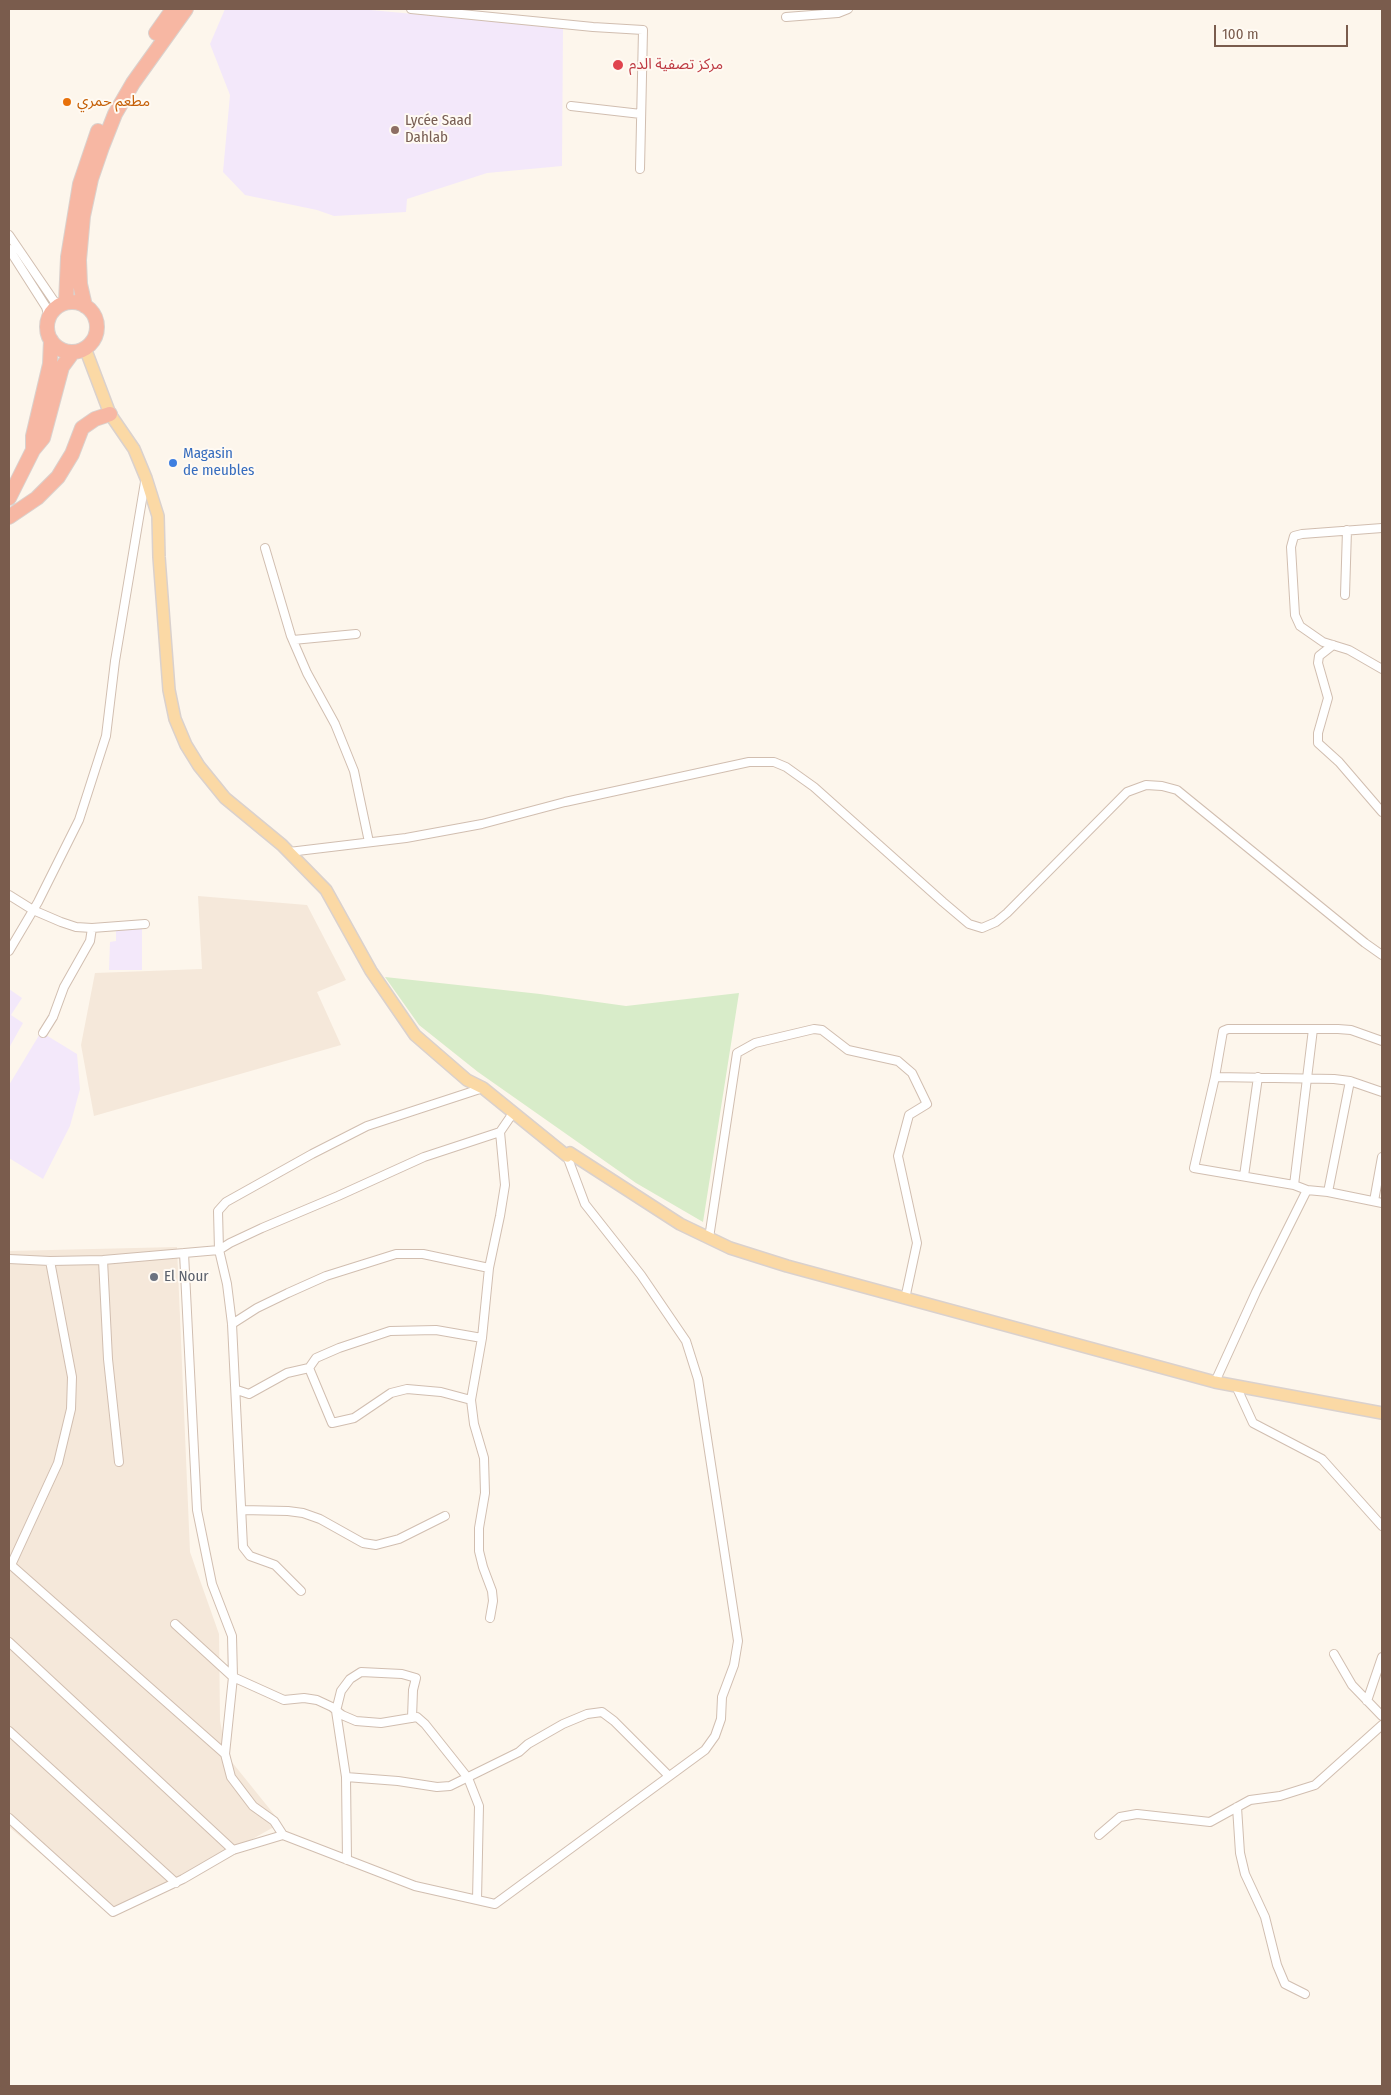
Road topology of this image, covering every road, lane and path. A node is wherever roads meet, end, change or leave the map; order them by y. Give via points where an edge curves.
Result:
1 (173, 9) edge
2 (186, 9) edge
3 (411, 9) edge
4 (848, 9) edge
5 (786, 17) dead end
6 (571, 106) dead end
7 (641, 114) junction
8 (640, 169) dead end
9 (9, 235) edge
10 (9, 249) edge
11 (63, 303) junction
12 (86, 306) junction
13 (49, 317) junction
14 (51, 340) junction
15 (79, 350) junction
16 (110, 414) junction
17 (33, 450) junction
18 (146, 478) junction
19 (9, 498) edge
20 (9, 517) edge
21 (1382, 528) edge
22 (1347, 530) junction
23 (265, 548) dead end
24 (1345, 595) dead end
25 (356, 634) dead end
26 (293, 640) junction
27 (1333, 645) junction
28 (1382, 667) edge
29 (1382, 812) edge
30 (369, 842) junction
31 (289, 852) junction
32 (9, 894) edge
33 (34, 910) junction
34 (145, 924) dead end
35 (92, 928) junction
36 (9, 950) edge
37 (1382, 955) edge
38 (1314, 1029) junction
39 (43, 1033) dead end
40 (1382, 1041) edge
41 (1214, 1077) junction
42 (1258, 1077) junction
43 (1307, 1078) junction
44 (1350, 1081) junction
45 (483, 1088) junction
46 (1382, 1092) edge
47 (513, 1113) junction
48 (500, 1132) junction
49 (567, 1156) junction
50 (1382, 1157) edge
51 (1244, 1176) junction
52 (1294, 1184) junction
53 (1307, 1190) junction
54 (1328, 1192) junction
55 (1374, 1201) junction
56 (1382, 1203) edge
57 (709, 1238) junction
58 (220, 1250) junction
59 (184, 1253) junction
60 (9, 1259) edge
61 (103, 1260) junction
62 (50, 1261) junction
63 (489, 1268) junction
64 (905, 1299) junction
65 (232, 1324) junction
66 (482, 1338) junction
67 (309, 1368) junction
68 (1215, 1382) junction
69 (1236, 1386) junction
70 (237, 1390) junction
71 (471, 1400) junction
72 (1382, 1413) edge
73 (119, 1462) dead end
74 (242, 1510) junction
75 (445, 1516) dead end
76 (1382, 1526) edge
77 (9, 1566) edge
78 (301, 1591) dead end
79 (490, 1618) dead end
80 (175, 1624) dead end
81 (9, 1642) edge
82 (1334, 1654) dead end
83 (1382, 1657) edge
84 (233, 1677) junction
85 (1367, 1701) junction
86 (336, 1711) junction
87 (1382, 1716) edge
88 (412, 1718) junction
89 (1382, 1726) edge
90 (9, 1731) edge
91 (225, 1754) junction
92 (669, 1776) junction
93 (346, 1777) junction
94 (468, 1778) junction
95 (1237, 1807) junction
96 (9, 1818) edge
97 (283, 1835) junction
98 (1098, 1835) dead end
99 (233, 1850) junction
100 (347, 1860) junction
101 (176, 1883) junction
102 (477, 1900) junction
103 (1305, 1994) dead end

1 - 11 highway via 120,86 90,151 80,184
2 - 12 highway via 115,114 91,179 79,260 80,284
3 - 7 street via 643,30
4 - 5 street via 838,13
6 - 7 street
7 - 8 street
9 - 11 street via 54,301
10 - 13 street
11 - 12 highway
11 - 13 highway
12 - 15 highway via 95,316 97,330 91,343
13 - 14 highway
14 - 15 highway via 60,349
14 - 17 highway via 50,364 33,436
15 - 16 main road
15 - 17 highway via 62,367 44,438
16 - 18 main road via 134,449
16 - 20 highway via 82,428 58,477 37,498
17 - 19 highway
18 - 31 main road via 158,516 169,690 175,719 199,766 225,798
18 - 33 street via 115,661 106,736 79,820
21 - 22 street
22 - 24 street
22 - 27 street via 1302,534 1294,536 1292,541 1296,621 1317,638
23 - 26 street
25 - 26 street
26 - 30 street via 335,724 354,771
27 - 28 street
27 - 29 street via 1319,656 1328,698 1318,743
30 - 31 street
30 - 37 street via 482,824 565,802 749,762 774,762 814,787 969,924 982,928 1007,913 1127,792 1146,785 1162,786 1177,790
31 - 45 main road via 326,890 371,971 414,1035 467,1080
32 - 33 street
33 - 35 street via 76,927
33 - 36 street
34 - 35 street
35 - 39 street via 90,941
38 - 40 street via 1351,1030
38 - 41 street via 1223,1031
38 - 43 street
41 - 42 street
41 - 51 street via 1194,1168
42 - 43 street
42 - 51 street
43 - 44 street
43 - 52 street
44 - 46 street
44 - 54 street
45 - 47 main road
45 - 58 street via 367,1126 226,1202 218,1211
47 - 48 street
47 - 49 main road
48 - 58 street via 424,1157 262,1228
48 - 63 street via 505,1185
49 - 57 main road via 570,1153 680,1224
49 - 92 street via 585,1204 641,1275 686,1341 698,1379 712,1458 737,1652 722,1696 721,1719 715,1736 705,1750
50 - 55 street
51 - 52 street
52 - 53 street
53 - 54 street
53 - 68 street
54 - 55 street
55 - 56 street
57 - 64 main road via 787,1266
57 - 64 street via 737,1053 755,1043 814,1029 822,1030 848,1050 898,1061 912,1073 927,1104 909,1115 898,1156 917,1243
58 - 59 street
58 - 65 street
59 - 61 street
59 - 84 street via 197,1510 212,1584 232,1636
60 - 62 street
61 - 62 street
61 - 73 street via 108,1359
62 - 77 street via 72,1377 71,1409 58,1463
63 - 65 street via 423,1254 396,1254 326,1276 257,1308
63 - 66 street
64 - 68 main road
65 - 70 street
66 - 67 street via 436,1330 390,1331 316,1358
66 - 71 street
67 - 70 street via 287,1373 249,1394
67 - 71 street via 332,1423 354,1418 391,1393 407,1389 441,1392
68 - 69 main road
69 - 72 main road
69 - 76 street via 1253,1423 1322,1459
70 - 74 street
71 - 79 street via 484,1458 485,1493 479,1551 492,1591
74 - 75 street via 303,1513 363,1543 376,1545 399,1539
74 - 78 street via 243,1547 250,1556 275,1565
77 - 91 street
80 - 84 street
81 - 99 street
82 - 85 street via 1352,1685
83 - 85 street
84 - 86 street via 284,1700 317,1700
84 - 91 street
85 - 87 street
86 - 88 street via 356,1720 381,1723
86 - 88 street via 341,1691 361,1672 402,1674 416,1678
86 - 93 street
88 - 94 street via 417,1717 425,1724
89 - 95 street via 1315,1785 1280,1796 1250,1800
90 - 101 street
91 - 97 street via 231,1777 252,1806 274,1821
92 - 94 street via 602,1712 563,1724 519,1752
92 - 102 street via 495,1904
93 - 94 street via 436,1787 450,1786
93 - 100 street
94 - 102 street via 479,1806
95 - 98 street via 1210,1822 1137,1814 1120,1817
95 - 103 street via 1245,1874 1264,1917 1277,1965 1285,1984
96 - 101 street via 113,1912
97 - 99 street
97 - 100 street
99 - 101 street
100 - 102 street via 415,1886

